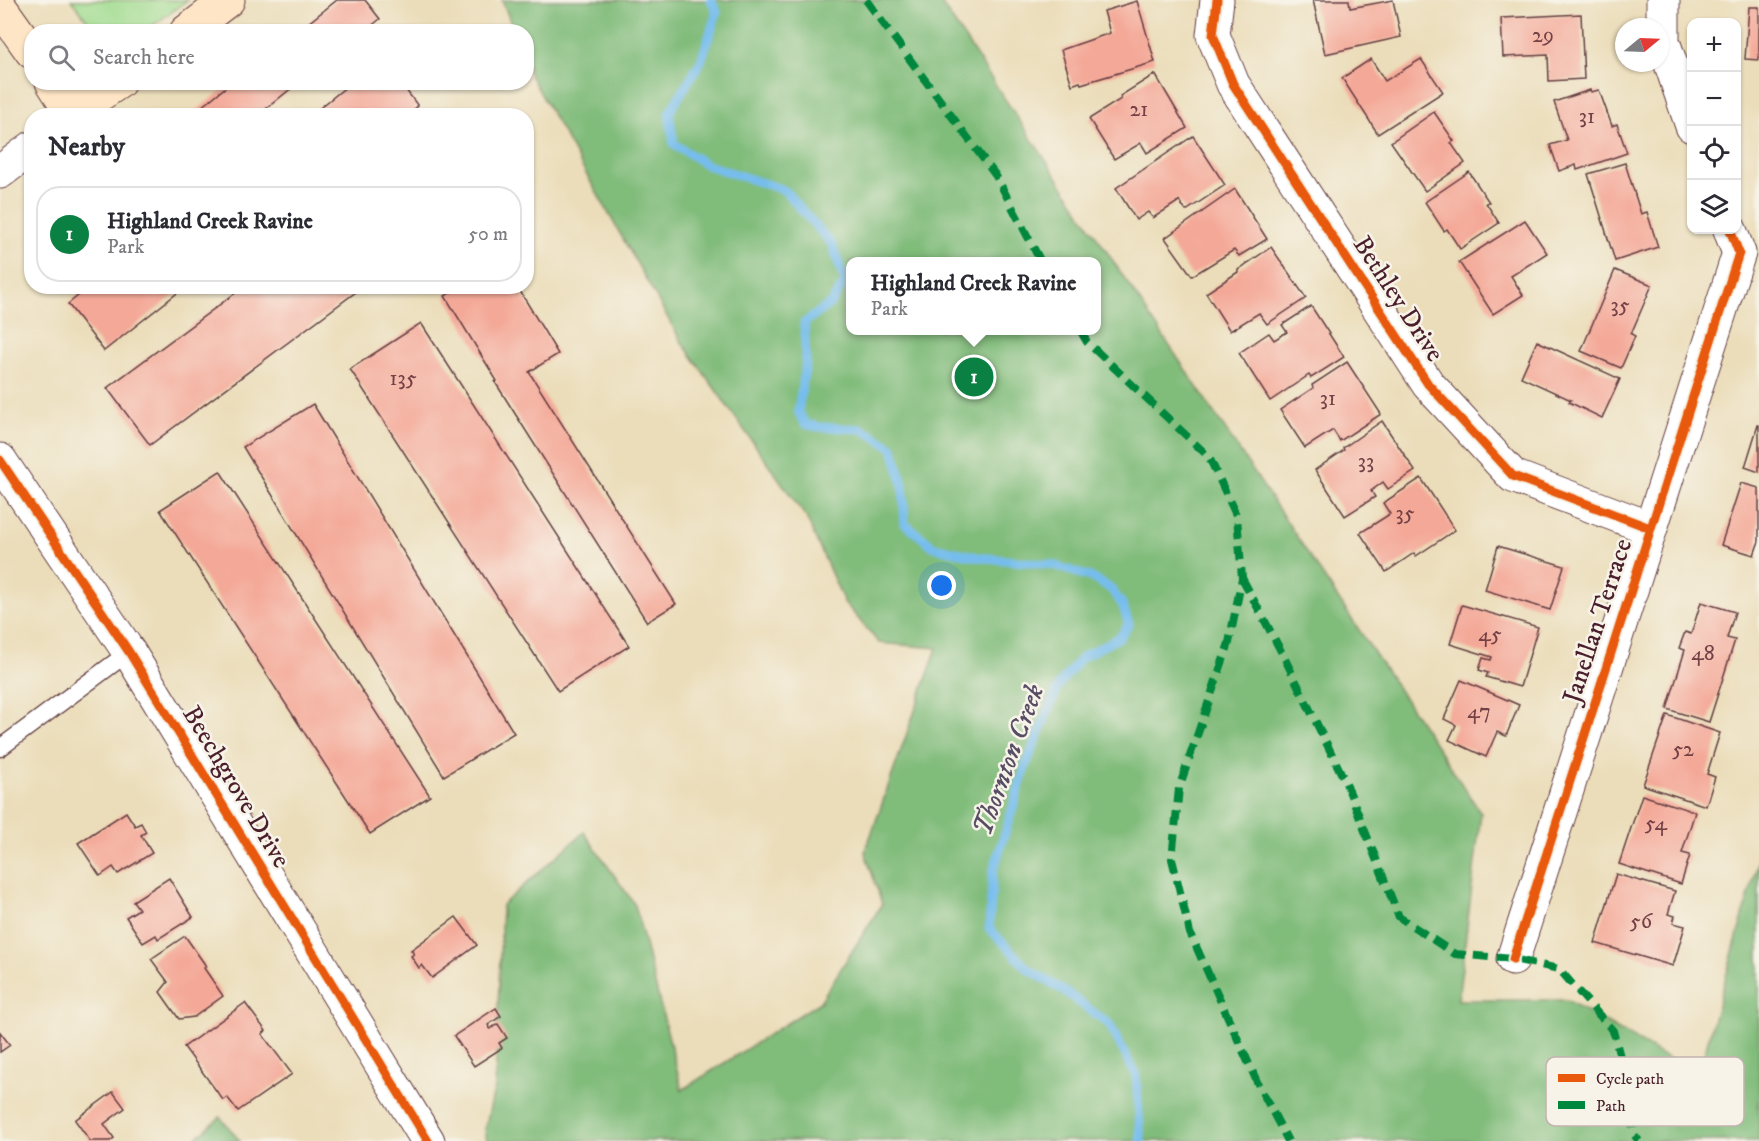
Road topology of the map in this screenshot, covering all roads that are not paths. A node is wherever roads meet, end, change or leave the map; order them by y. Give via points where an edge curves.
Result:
1 (228, 0) edge
2 (1217, 0) edge
3 (1663, 0) edge
4 (0, 7) edge
5 (196, 24) edge
6 (24, 41) edge
7 (56, 90) edge
8 (107, 90) edge
9 (67, 108) edge
10 (79, 108) edge
11 (1687, 111) edge
12 (24, 154) edge
13 (0, 172) edge
14 (1732, 234) edge
15 (0, 460) edge
16 (1650, 528) junction
17 (129, 652) junction
18 (0, 748) edge
19 (1513, 959) dead end
20 (428, 1141) edge

1 - 5 street
2 - 16 street, Bethley Drive via 1213,35 1233,84 1428,384 1513,476
3 - 11 street via 1663,41
4 - 6 street
7 - 9 street
8 - 10 street
12 - 13 street
14 - 16 street, Janellan Terrace via 1739,253
15 - 17 street, Beechgrove Drive
16 - 19 street, Janellan Terrace
17 - 18 lane
17 - 20 street, Beechgrove Drive

